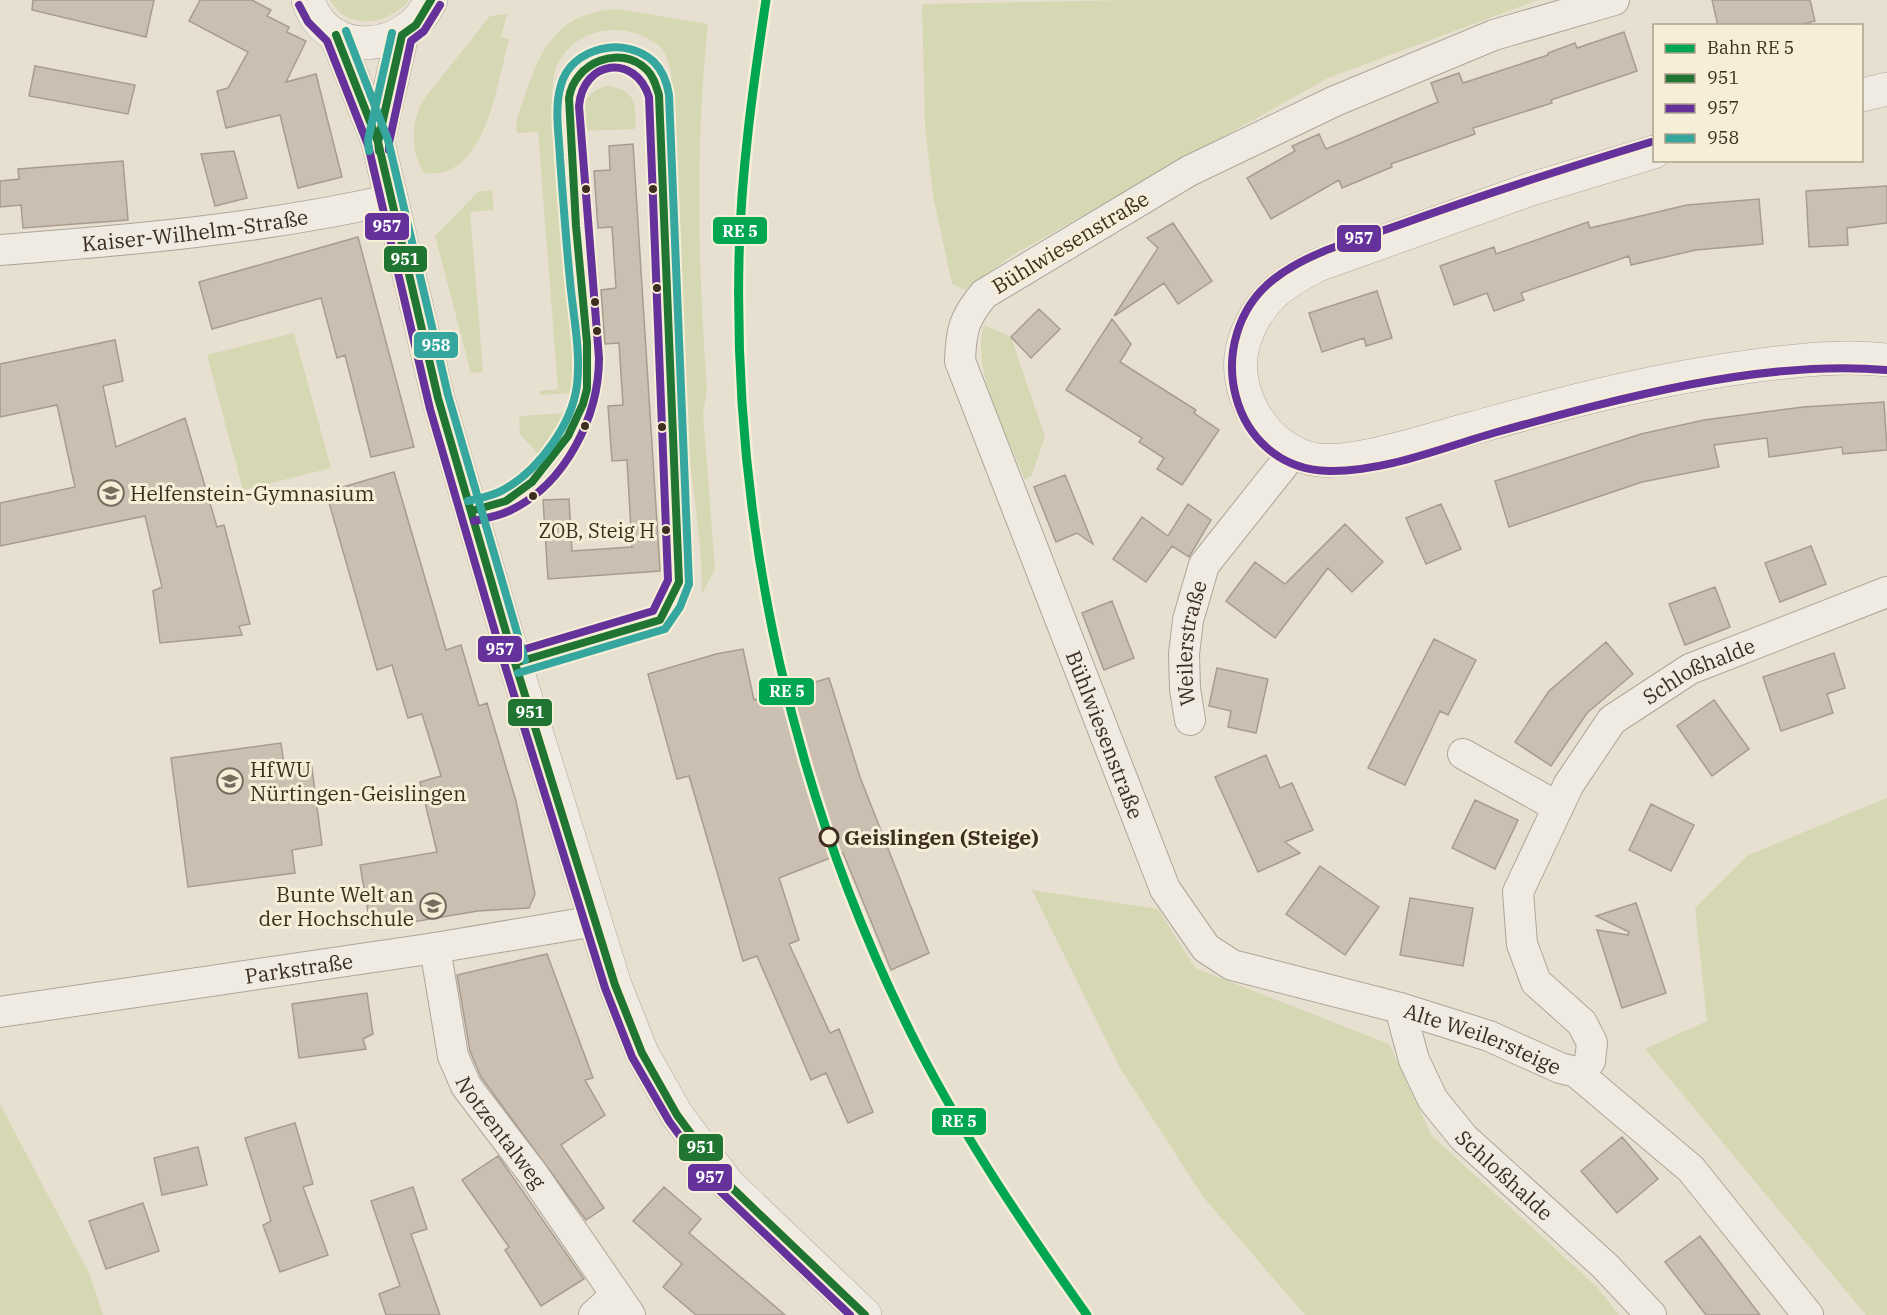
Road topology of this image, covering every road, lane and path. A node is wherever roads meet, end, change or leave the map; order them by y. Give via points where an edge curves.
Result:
1 (431, 0) edge
2 (1614, 0) edge
3 (306, 1) edge
4 (336, 35) junction
5 (402, 35) junction
6 (1887, 89) edge
7 (1863, 95) edge
8 (378, 142) junction
9 (1653, 152) edge
10 (389, 200) junction
11 (0, 250) edge
12 (1887, 360) edge
13 (1293, 453) junction
14 (1887, 592) edge
15 (1190, 720) dead end
16 (1463, 754) dead end
17 (1558, 807) junction
18 (1165, 889) joint
19 (595, 921) junction
20 (435, 948) junction
21 (1400, 1008) junction
22 (0, 1012) edge
23 (1576, 1072) junction
24 (623, 1305) edge
25 (594, 1315) edge
26 (865, 1315) edge
27 (1651, 1315) edge
28 (1808, 1315) edge

1 - 5 street via 416,25
2 - 18 street, Bühlwiesenstraße via 1494,35 1335,101 1199,166 1006,278 984,294 970,311 961,333 960,361
3 - 4 street
4 - 5 street via 369,43
4 - 8 street
5 - 8 street
6 - 7 street
8 - 10 street
9 - 13 street via 1528,190 1318,265 1288,280 1269,296 1252,319 1242,348 1243,378 1251,408 1269,436
10 - 11 street, Kaiser-Wilhelm-Straße via 283,222 176,236
10 - 19 street via 440,406
12 - 13 street via 1809,359 1703,373 1610,390 1344,459 1318,460
13 - 15 street, Weilerstraße via 1204,565 1188,620 1184,654
14 - 17 street, Schloßhalde via 1690,669 1612,720
16 - 17 street
17 - 23 street, Schloßhalde via 1518,892 1522,944 1536,982 1582,1023 1592,1043 1590,1061
18 - 21 street, Alte Weilersteige via 1206,948 1232,965
19 - 20 street, Parkstraße
19 - 26 street via 642,1053 677,1115 728,1184
20 - 22 street, Parkstraße
20 - 24 street, Notzentalweg via 453,1056 466,1086
21 - 23 street, Alte Weilersteige via 1489,1036
21 - 27 street, Schloßhalde via 1414,1060 1433,1100 1464,1138 1605,1266
23 - 28 street, Alte Weilersteige via 1691,1169
24 - 25 street, Notzentalweg

